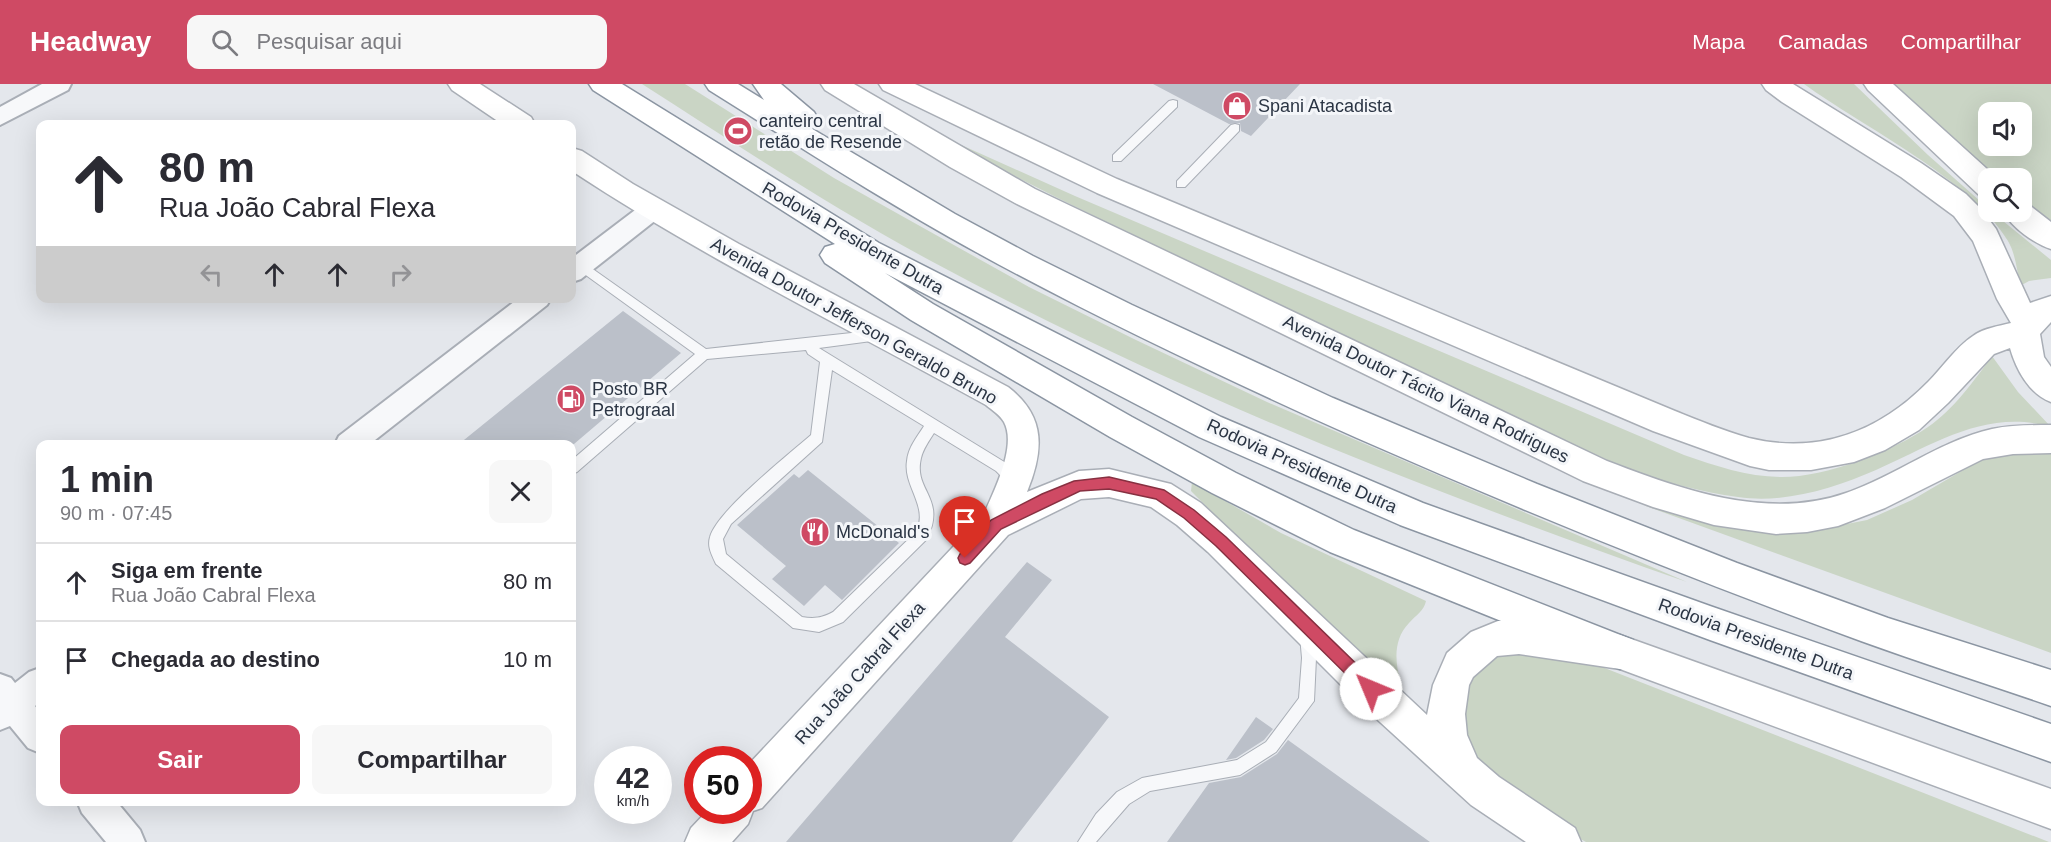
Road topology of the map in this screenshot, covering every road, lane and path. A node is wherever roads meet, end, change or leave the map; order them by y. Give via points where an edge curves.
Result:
1 (60, 84) edge
2 (461, 84) edge
3 (602, 84) edge
4 (718, 84) edge
5 (766, 84) edge
6 (834, 84) edge
7 (892, 84) edge
8 (1775, 84) edge
9 (1877, 84) edge
10 (1173, 104) dead end
11 (645, 112) junction
12 (0, 117) edge
13 (515, 120) edge
14 (1235, 128) dead end
15 (1117, 158) dead end
16 (576, 161) edge
17 (1978, 178) edge
18 (1181, 184) dead end
19 (652, 210) junction
20 (940, 219) junction
21 (2031, 222) edge
22 (2051, 238) edge
23 (576, 269) edge
24 (532, 303) edge
25 (2029, 315) edge
26 (884, 334) junction
27 (812, 350) dead end
28 (704, 354) junction
29 (827, 360) junction
30 (2051, 389) edge
31 (932, 425) junction
32 (2051, 439) edge
33 (354, 440) edge
34 (576, 465) edge
35 (1012, 487) junction
36 (996, 524) junction
37 (1303, 621) junction
38 (1620, 652) junction
39 (36, 685) edge
40 (2051, 688) edge
41 (4, 702) edge
42 (36, 733) edge
43 (2051, 743) edge
44 (1463, 771) junction
45 (762, 779) edge
46 (98, 806) edge
47 (2051, 808) edge
48 (721, 824) edge
49 (128, 842) edge
50 (705, 842) edge
51 (1086, 842) edge
52 (1561, 842) edge

1 - 12 street
2 - 13 main road
3 - 11 main road, Rodovia Presidente Dutra
4 - 20 main road
5 - 20 main road via 795,112
6 - 32 main road, Avenida Doutor Tácito Viana Rodrigues via 1025,196 1585,465 1648,491 1754,517 1792,519 1839,511 1975,448 2004,440
7 - 25 main road via 1118,190 1664,421 1752,453 1798,458 1836,453 1868,442 1907,421 1983,345
8 - 25 main road via 1938,188 1962,208 1979,226
9 - 17 main road
10 - 15 lane
11 - 38 main road via 819,245 922,312 1120,427 1342,541
11 - 43 main road, Rodovia Presidente Dutra via 869,251 1210,427 1412,514
14 - 18 lane
16 - 19 main road, Avenida Doutor Jefferson Geraldo Bruno
19 - 23 street
19 - 26 main road, Avenida Doutor Jefferson Geraldo Bruno
20 - 40 main road via 1073,289 1324,410 1542,503 1836,616
21 - 22 main road
23 - 28 lane
24 - 33 street
25 - 30 main road via 2024,344 2027,356
26 - 28 lane
26 - 35 main road, Avenida Doutor Jefferson Geraldo Bruno via 997,396 1015,412 1023,431 1023,448
27 - 29 lane
28 - 34 lane
29 - 31 lane
29 - 31 lane via 817,438 726,520 716,534 714,547 721,559 798,622 811,626 827,624 838,617 921,535 928,524 928,511 913,467 914,455
31 - 35 lane via 1001,467 1009,475
35 - 36 main road, Avenida Doutor Jefferson Geraldo Bruno
36 - 37 main road via 1079,485 1109,483 1160,494 1221,541
36 - 45 main road, Rua João Cabral Flexa
37 - 44 main road via 1371,689
37 - 51 lane via 1309,658 1306,701 1271,747 1240,767 1148,784 1123,798
38 - 44 main road via 1519,636 1498,638 1474,652 1461,665 1451,685 1446,714 1448,735
38 - 47 main road
39 - 41 street
41 - 42 street
44 - 52 main road via 1485,791
46 - 49 street
48 - 50 main road

